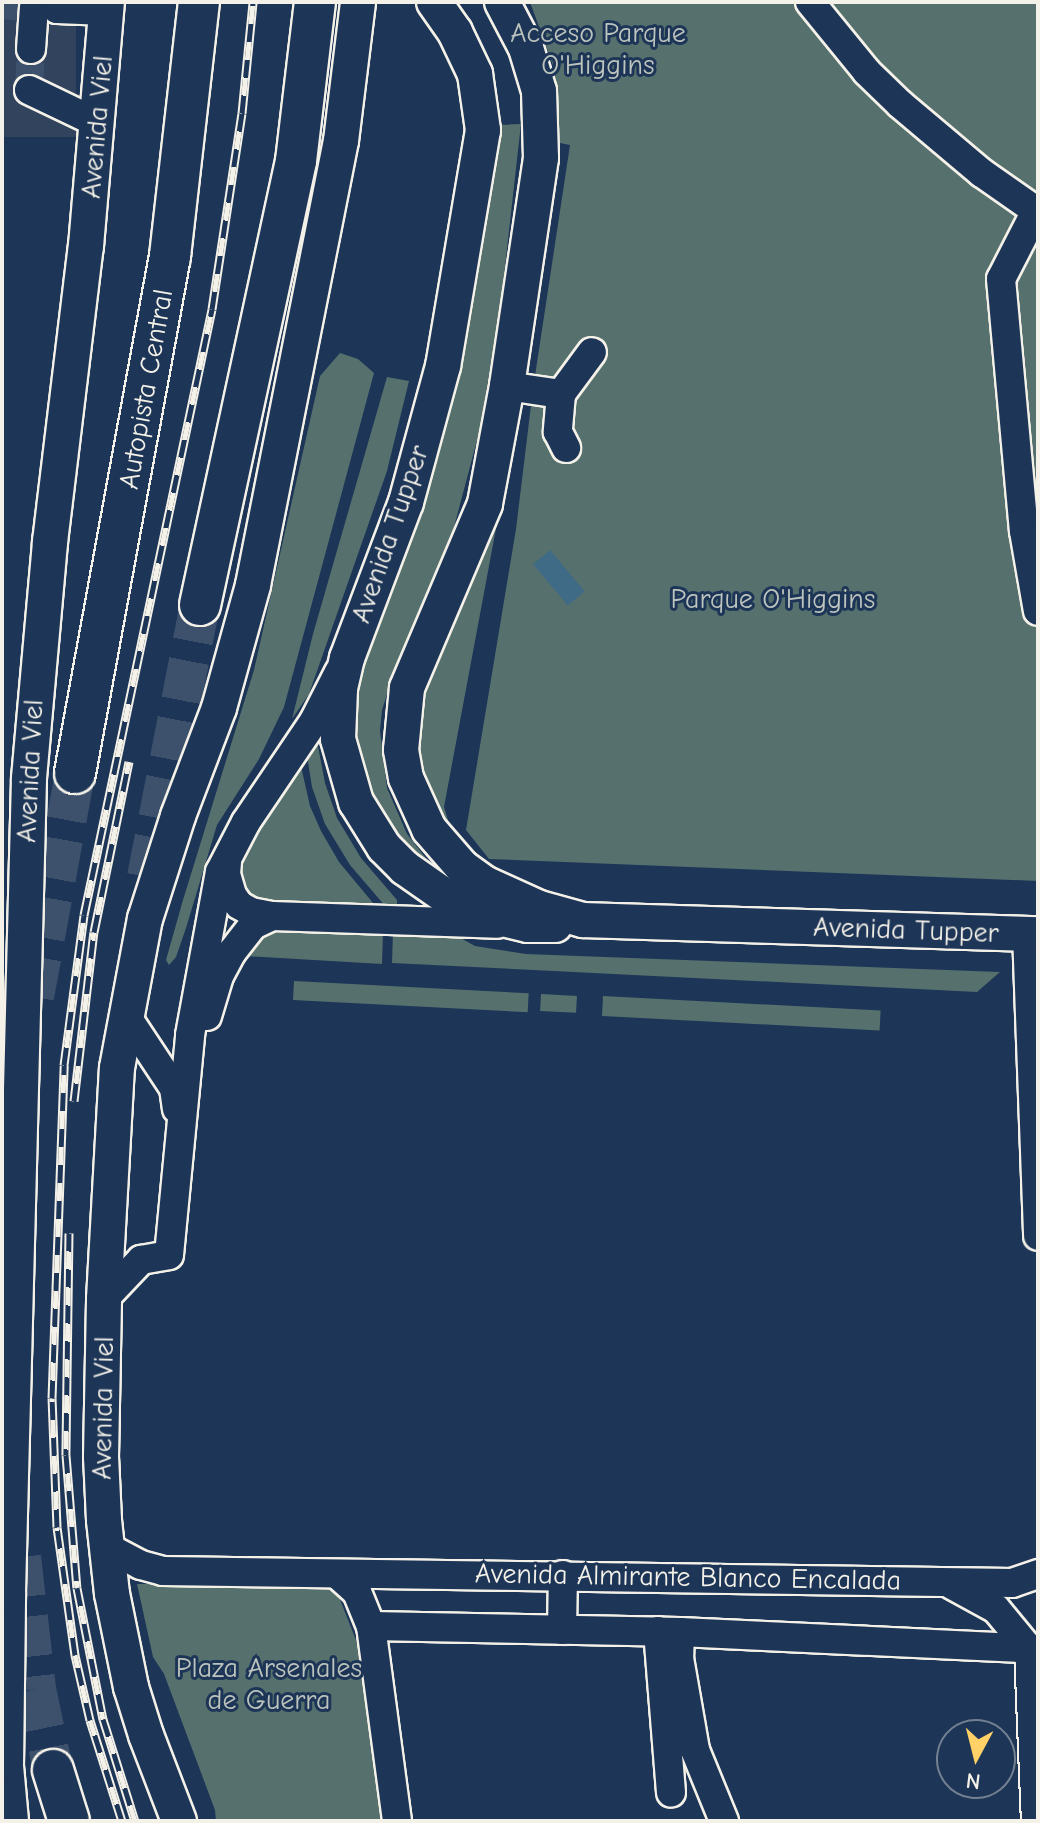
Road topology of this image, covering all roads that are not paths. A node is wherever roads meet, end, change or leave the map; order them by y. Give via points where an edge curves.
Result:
1 (315, 2) edge
2 (434, 2) edge
3 (502, 2) edge
4 (810, 2) edge
5 (199, 3) edge
6 (358, 3) edge
7 (107, 7) edge
8 (39, 23) edge
9 (29, 90) dead end
10 (98, 123) junction
11 (1037, 211) edge
12 (592, 352) dead end
13 (507, 386) junction
14 (561, 394) junction
15 (566, 448) dead end
16 (200, 605) tunnel mouth
17 (1038, 611) edge
18 (347, 658) junction
19 (75, 773) tunnel mouth
20 (227, 853) junction
21 (272, 916) junction
22 (583, 920) junction
23 (528, 925) junction
24 (1032, 933) edge
25 (125, 1014) junction
26 (186, 1081) junction
27 (179, 1130) junction
28 (1038, 1236) edge
29 (104, 1299) junction
30 (107, 1547) junction
31 (337, 1574) junction
32 (1038, 1574) edge
33 (563, 1575) junction
34 (938, 1581) junction
35 (5, 1594) edge
36 (371, 1626) junction
37 (562, 1630) junction
38 (669, 1632) junction
39 (1035, 1645) edge
40 (53, 1770) tunnel mouth
41 (671, 1792) dead end
42 (11, 1821) edge
43 (69, 1821) edge
44 (179, 1821) edge
45 (397, 1821) edge
46 (724, 1821) edge
47 (1036, 1821) edge

1 - 16 highway via 296,161
2 - 18 main road, Avenida Tupper via 475,74 483,130 443,366 406,502
3 - 13 main road, Avenida Tupper via 531,62 541,125 536,196
4 - 11 street via 900,104
5 - 19 highway, Autopista Central via 170,256
6 - 25 main road, Avenida Viel via 341,141 253,585 219,708 150,901
7 - 8 street via 57,9
7 - 10 main road, Avenida Viel
9 - 10 street
10 - 35 main road, Avenida Viel via 29,765
11 - 17 street via 1001,279 1027,556
12 - 14 street
13 - 14 street
13 - 22 main road, Avenida Tupper via 485,504 407,688 401,750 406,778 429,829 462,867 510,896
14 - 15 street via 558,432
18 - 20 street via 314,721
18 - 23 main road, Avenida Tupper via 337,715 340,755 356,802 384,847 448,898 494,918
20 - 21 street via 226,874 239,905
20 - 26 street via 200,971
21 - 23 street
21 - 26 street via 247,931 225,964
22 - 23 main road, Avenida Tupper
22 - 24 main road, Avenida Tupper
24 - 28 street
25 - 27 street via 174,1088
25 - 29 main road, Avenida Viel via 112,1122
26 - 27 street
27 - 29 street via 169,1255 141,1260
29 - 30 main road, Avenida Viel via 101,1457
30 - 31 street, Avenida Almirante Blanco Encalada via 163,1571
30 - 44 main road, Avenida Viel via 131,1687
31 - 33 street, Avenida Almirante Blanco Encalada
31 - 36 street via 357,1592
32 - 34 street, Avenida Almirante Blanco Encalada via 1012,1583
33 - 34 street, Avenida Almirante Blanco Encalada
33 - 37 street
34 - 39 street via 962,1588 996,1609
35 - 42 main road, Avenida Viel
36 - 37 street, Avenida Almirante Blanco Encalada
36 - 45 street
37 - 38 street, Avenida Almirante Blanco Encalada
38 - 39 street, Avenida Almirante Blanco Encalada
38 - 41 street
38 - 46 street via 679,1658 695,1750
39 - 47 street
40 - 43 highway

